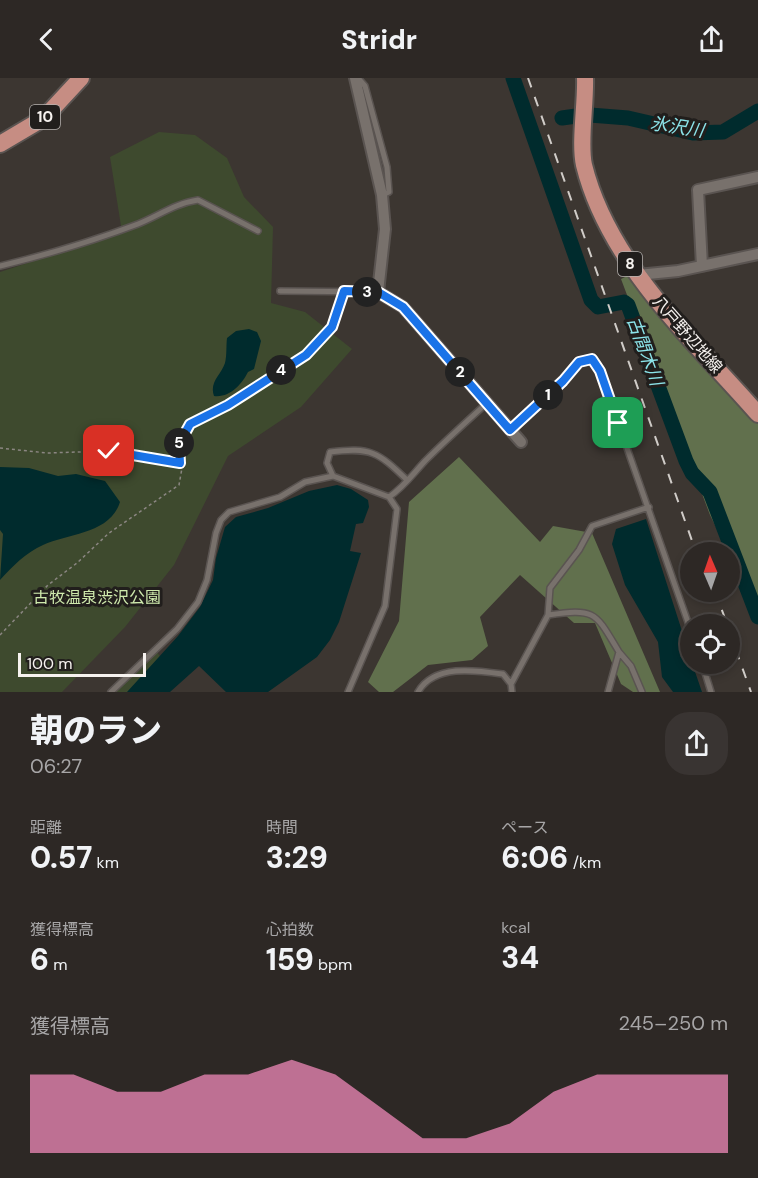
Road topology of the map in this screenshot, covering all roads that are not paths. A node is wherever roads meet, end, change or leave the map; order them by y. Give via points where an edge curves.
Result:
1 (81, 78) edge
2 (356, 78) edge
3 (585, 78) edge
4 (0, 144) edge
5 (758, 177) edge
6 (258, 231) dead end
7 (758, 254) edge
8 (0, 266) edge
9 (702, 266) junction
10 (638, 275) junction
11 (280, 291) dead end
12 (344, 291) junction
13 (378, 292) junction
14 (487, 403) junction
15 (758, 414) edge
16 (510, 430) junction
17 (521, 442) dead end
18 (180, 463) road end
19 (333, 476) junction
20 (407, 480) junction
21 (389, 497) junction
22 (649, 507) junction
23 (685, 614) edge
24 (548, 615) junction
25 (619, 652) junction
26 (705, 674) edge
27 (511, 684) junction
28 (111, 692) edge
29 (349, 692) edge
30 (418, 692) edge
31 (512, 692) edge
32 (608, 692) edge
33 (642, 692) edge
34 (711, 692) edge

1 - 4 main road, 10 via 44,118
2 - 13 street via 386,229
3 - 10 main road, 八戸野辺地線 / 8 via 584,165 614,236
5 - 9 street via 698,190
6 - 8 lane via 198,200 187,201 139,224
7 - 9 street
9 - 10 street
10 - 15 main road, 八戸野辺地線 / 8
11 - 12 lane
12 - 13 lane
12 - 18 lane via 332,327 306,355 228,405 190,424 179,444
13 - 14 street via 403,307
14 - 16 street
14 - 20 lane
16 - 17 street
16 - 22 lane via 579,362 592,359 600,371
19 - 20 lane via 327,463 330,452 367,450 381,454
19 - 21 lane
19 - 28 lane via 306,482 280,497 229,512 221,520 198,602 177,629
20 - 21 lane
21 - 29 lane via 397,509 385,606
22 - 23 lane
22 - 24 lane via 592,526 550,588
24 - 25 lane via 588,612 601,623
24 - 27 lane
25 - 32 lane
25 - 33 lane via 631,666
26 - 34 lane
27 - 30 lane via 503,674 451,672 430,677
27 - 31 lane

